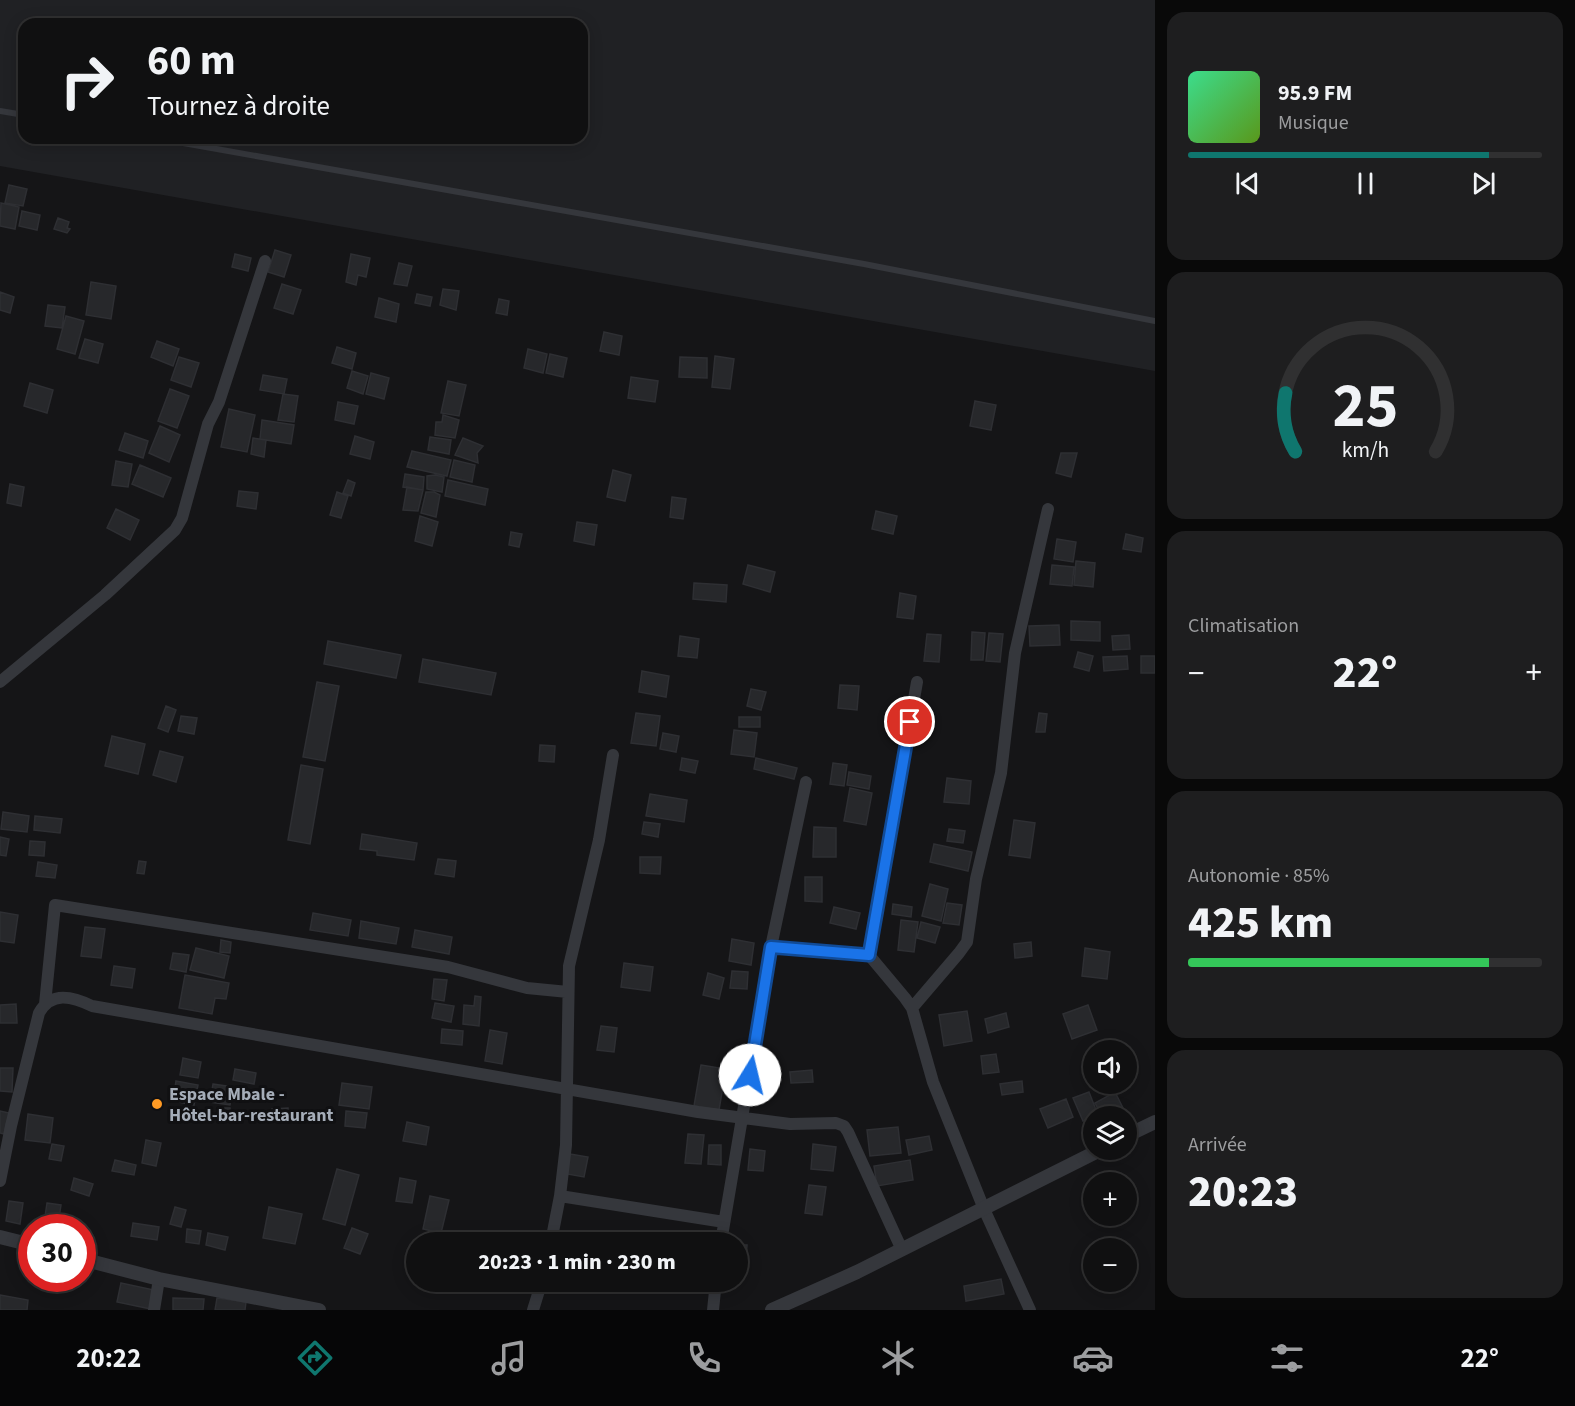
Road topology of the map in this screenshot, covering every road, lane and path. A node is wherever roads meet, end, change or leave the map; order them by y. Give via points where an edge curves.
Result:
1 (0, 111) edge
2 (18, 114) edge
3 (189, 144) edge
4 (265, 261) dead end
5 (1155, 321) edge
6 (1048, 509) dead end
7 (0, 682) edge
8 (917, 682) dead end
9 (613, 755) dead end
10 (806, 782) dead end
11 (771, 947) junction
12 (869, 955) junction
13 (568, 992) junction
14 (45, 1004) junction
15 (912, 1008) junction
16 (568, 1089) junction
17 (743, 1118) junction
18 (1155, 1122) edge
19 (1137, 1131) edge
20 (1083, 1159) edge
21 (0, 1181) edge
22 (560, 1196) junction
23 (984, 1209) junction
24 (724, 1222) junction
25 (553, 1232) edge
26 (722, 1232) edge
27 (0, 1237) edge
28 (18, 1242) edge
29 (902, 1250) junction
30 (96, 1263) edge
31 (159, 1279) junction
32 (539, 1292) edge
33 (715, 1292) edge
34 (154, 1310) edge
35 (319, 1310) edge
36 (533, 1310) edge
37 (713, 1310) edge
38 (772, 1310) edge
39 (1030, 1310) edge

1 - 2 lane
3 - 5 lane via 864,264
4 - 7 street via 176,530
6 - 15 street via 1015,653 1001,773 976,879 967,942
8 - 12 street
9 - 13 street via 599,840 569,966
10 - 11 street
11 - 12 street
11 - 17 street
12 - 15 street
13 - 14 street via 527,987 448,967 55,905
13 - 16 street
14 - 16 street via 54,998 68,998 92,1006
14 - 21 street via 39,1013
15 - 23 street via 933,1082
16 - 17 street
16 - 22 street
17 - 24 street
17 - 29 street via 844,1126
18 - 19 street
20 - 23 street
22 - 24 street
22 - 25 street
23 - 29 street
23 - 39 street
24 - 26 street
27 - 28 street
29 - 38 street
30 - 31 street
31 - 34 street
31 - 35 street
32 - 36 street
33 - 37 street

